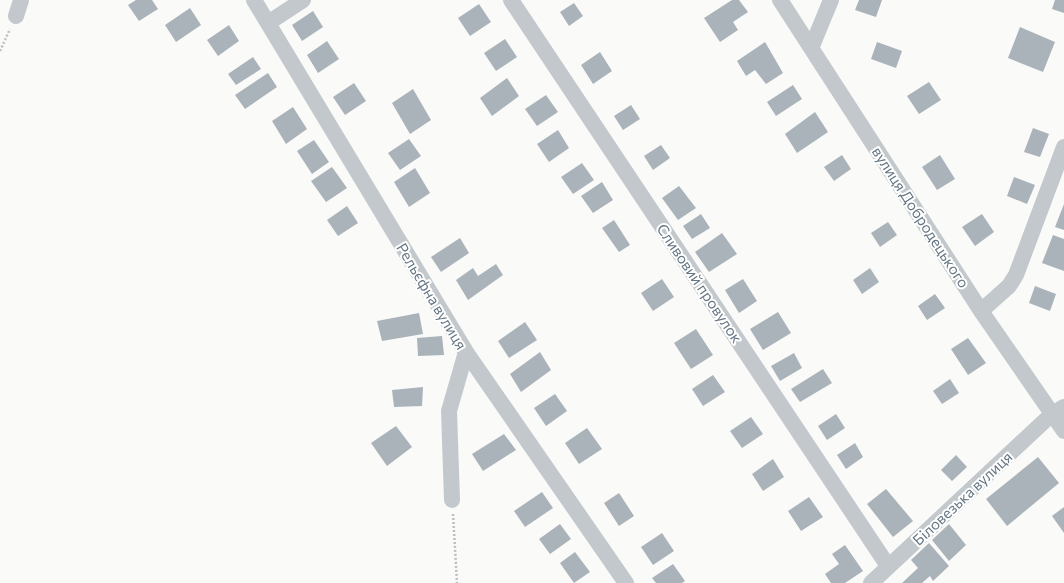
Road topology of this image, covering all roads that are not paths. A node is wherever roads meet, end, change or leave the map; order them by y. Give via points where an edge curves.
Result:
1 (21, 0) edge
2 (254, 0) edge
3 (304, 0) edge
4 (511, 0) edge
5 (780, 0) edge
6 (831, 0) edge
7 (16, 16) road end
8 (268, 23) junction
9 (812, 46) junction
10 (1064, 147) edge
11 (982, 311) junction
12 (466, 352) junction
13 (1058, 410) edge
14 (1064, 431) edge
15 (452, 500) road end
16 (888, 566) junction
17 (626, 583) edge
18 (871, 583) edge

1 - 7 street
2 - 8 street, Рельєфна вулиця
3 - 8 street
4 - 16 street, Сливовий провулок
5 - 9 street, вулиця Добродецького
6 - 9 street
8 - 12 street, Рельєфна вулиця
9 - 11 street, вулиця Добродецького
10 - 11 street via 1016,275 1009,286
11 - 13 street, вулиця Добродецького
12 - 15 street via 448,412
12 - 17 street, Рельєфна вулиця
13 - 14 street, вулиця Добродецького
13 - 16 street, Біловезька вулиця
16 - 18 street, Біловезька вулиця

